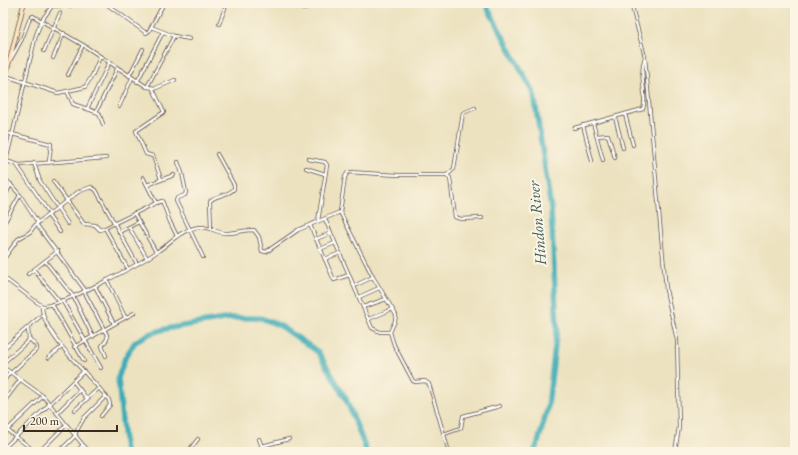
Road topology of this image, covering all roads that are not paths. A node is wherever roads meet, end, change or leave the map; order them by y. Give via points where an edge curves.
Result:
1 (24, 3) edge
2 (77, 3) edge
3 (104, 3) edge
4 (164, 3) edge
5 (227, 3) edge
6 (275, 3) edge
7 (631, 3) edge
8 (305, 9) dead end
9 (60, 12) dead end
10 (42, 20) junction
11 (219, 24) dead end
12 (53, 26) junction
13 (151, 27) junction
14 (163, 32) junction
15 (64, 33) junction
16 (174, 36) junction
17 (190, 39) dead end
18 (83, 45) junction
19 (143, 49) dead end
20 (44, 51) dead end
21 (100, 57) junction
22 (645, 57) junction
23 (53, 58) dead end
24 (10, 61) junction
25 (109, 63) junction
26 (117, 69) junction
27 (68, 75) dead end
28 (6, 76) junction
29 (129, 76) junction
30 (132, 78) junction
31 (175, 80) dead end
32 (25, 82) junction
33 (137, 82) junction
34 (3, 87) edge
35 (147, 87) junction
36 (153, 89) junction
37 (67, 91) junction
38 (119, 107) dead end
39 (475, 108) dead end
40 (87, 110) junction
41 (96, 112) junction
42 (625, 114) junction
43 (615, 117) junction
44 (593, 123) junction
45 (103, 124) dead end
46 (583, 125) junction
47 (574, 128) dead end
48 (3, 133) edge
49 (12, 134) junction
50 (597, 136) junction
51 (634, 145) dead end
52 (623, 148) dead end
53 (217, 154) dead end
54 (106, 158) dead end
55 (308, 158) dead end
56 (615, 158) dead end
57 (603, 160) dead end
58 (4, 161) edge
59 (49, 162) junction
60 (178, 162) dead end
61 (592, 162) dead end
62 (34, 163) junction
63 (17, 164) junction
64 (306, 168) dead end
65 (325, 174) junction
66 (174, 175) dead end
67 (447, 175) junction
68 (3, 176) edge
69 (143, 177) dead end
70 (161, 179) junction
71 (53, 181) dead end
72 (11, 184) junction
73 (147, 185) junction
74 (20, 195) junction
75 (3, 200) edge
76 (66, 201) junction
77 (156, 203) junction
78 (57, 208) junction
79 (340, 212) junction
80 (134, 213) junction
81 (49, 214) junction
82 (325, 218) junction
83 (482, 218) dead end
84 (139, 222) junction
85 (318, 222) junction
86 (37, 223) junction
87 (114, 223) junction
88 (68, 224) dead end
89 (3, 225) edge
90 (310, 225) junction
91 (129, 227) junction
92 (105, 228) junction
93 (211, 228) junction
94 (190, 229) junction
95 (60, 232) dead end
96 (119, 232) junction
97 (331, 233) junction
98 (177, 236) junction
99 (316, 239) junction
100 (335, 243) junction
101 (320, 249) junction
102 (58, 252) junction
103 (156, 252) junction
104 (340, 253) junction
105 (203, 257) dead end
106 (147, 258) junction
107 (325, 259) junction
108 (3, 260) edge
109 (45, 261) junction
110 (137, 264) junction
111 (34, 270) junction
112 (128, 270) junction
113 (28, 274) dead end
114 (349, 275) junction
115 (3, 277) edge
116 (373, 278) junction
117 (7, 280) junction
118 (107, 280) junction
119 (3, 284) edge
120 (95, 286) junction
121 (354, 286) junction
122 (379, 288) junction
123 (84, 290) junction
124 (73, 296) junction
125 (359, 296) junction
126 (386, 299) junction
127 (60, 300) junction
128 (52, 304) junction
129 (42, 306) junction
130 (364, 308) junction
131 (392, 309) junction
132 (134, 313) dead end
133 (42, 315) junction
134 (125, 318) junction
135 (369, 319) junction
136 (114, 324) junction
137 (28, 328) junction
138 (104, 330) junction
139 (390, 332) junction
140 (93, 337) junction
141 (29, 338) junction
142 (84, 341) junction
143 (62, 346) junction
144 (74, 347) junction
145 (3, 349) edge
146 (106, 356) dead end
147 (48, 358) dead end
148 (84, 361) dead end
149 (3, 363) edge
150 (3, 368) edge
151 (101, 368) dead end
152 (84, 371) junction
153 (11, 373) junction
154 (20, 380) junction
155 (3, 382) edge
156 (74, 382) junction
157 (99, 388) junction
158 (80, 390) junction
159 (43, 396) junction
160 (106, 396) junction
161 (87, 399) junction
162 (3, 403) edge
163 (50, 405) junction
164 (500, 406) dead end
165 (75, 410) dead end
166 (57, 413) junction
167 (101, 416) dead end
168 (66, 425) junction
169 (3, 427) edge
170 (8, 430) junction
171 (3, 434) edge
172 (444, 434) junction
173 (76, 435) junction
174 (16, 437) junction
175 (198, 439) dead end
176 (260, 439) dead end
177 (289, 439) dead end
178 (83, 445) junction
179 (262, 446) junction
180 (3, 449) edge
181 (37, 452) edge
182 (59, 452) edge
183 (76, 452) edge
184 (90, 452) edge
185 (188, 452) edge
186 (264, 452) edge
187 (449, 452) edge
188 (675, 452) edge

1 - 24 street
2 - 10 street via 70,6 52,6
3 - 13 street via 144,32 148,32
4 - 13 street
5 - 11 street
6 - 8 street
7 - 22 street
9 - 12 street
10 - 12 street
10 - 24 street via 33,16 30,18 22,40
10 - 32 street
12 - 15 street
12 - 20 street
13 - 14 street
14 - 16 street
14 - 33 street
15 - 18 street
15 - 23 street
16 - 17 street
16 - 35 street
18 - 21 street
18 - 27 street
19 - 29 street
21 - 25 street
21 - 37 street via 85,87
22 - 42 street via 641,68 644,108
22 - 188 street via 665,283 678,348 679,427
24 - 28 street
25 - 26 street
25 - 40 street
26 - 29 street
26 - 41 street
28 - 32 street
28 - 34 street
29 - 30 street
30 - 33 street
30 - 38 street
31 - 36 street
32 - 37 street via 58,93
32 - 49 street
33 - 35 street
35 - 36 street
36 - 70 street via 164,112 136,131 146,154 153,156
37 - 40 street via 73,104
39 - 67 street via 463,113 454,169
40 - 41 street
41 - 45 street via 101,115
42 - 43 street
42 - 51 street
43 - 44 street
43 - 52 street
44 - 46 street
44 - 50 street
46 - 47 street
46 - 61 street
48 - 49 street
49 - 58 street
49 - 59 street via 52,144
50 - 56 street via 608,135
50 - 57 street
53 - 93 street via 235,187 232,192 210,201
54 - 59 street
55 - 65 street via 326,163
58 - 63 street
59 - 62 street
60 - 94 street via 186,192 176,201
62 - 63 street
62 - 78 street via 40,181
63 - 81 street
64 - 65 street
65 - 85 street
66 - 70 street
67 - 79 street via 348,172 344,177
67 - 83 street via 450,178 456,217
68 - 72 street
69 - 73 street
70 - 73 street
71 - 76 street
72 - 74 street
72 - 75 street
73 - 77 street
74 - 86 street
74 - 89 street
76 - 78 street
76 - 87 street via 86,188 94,188
76 - 92 street via 84,224 95,225 100,230
77 - 80 street
77 - 98 street via 164,203
78 - 81 street
78 - 88 street
79 - 82 street
79 - 116 street
80 - 84 street
80 - 87 street
81 - 86 street
81 - 95 street
82 - 85 street
82 - 97 street
84 - 91 street
84 - 103 street
85 - 90 street
86 - 102 street
86 - 108 street via 30,232 18,239
87 - 92 street
87 - 96 street
90 - 93 street via 293,232 284,241 264,252 255,231 224,233
90 - 99 street
91 - 96 street
91 - 106 street
92 - 112 street
93 - 94 street
94 - 98 street
94 - 105 street
96 - 110 street
97 - 99 street
97 - 100 street
98 - 103 street
99 - 101 street
100 - 101 street
100 - 104 street
101 - 107 street
102 - 109 street
102 - 123 street
103 - 106 street
104 - 107 street
104 - 114 street
106 - 110 street
107 - 114 street via 334,280
109 - 111 street
109 - 124 street
110 - 112 street
111 - 113 street
111 - 127 street
112 - 118 street
114 - 121 street
115 - 117 street
116 - 121 street
116 - 122 street
117 - 119 street
117 - 129 street
118 - 120 street
118 - 134 street
120 - 123 street
120 - 136 street
121 - 125 street
122 - 125 street
122 - 126 street
123 - 124 street
123 - 138 street
124 - 127 street
124 - 140 street
125 - 130 street
126 - 130 street
126 - 131 street
127 - 128 street
127 - 142 street
128 - 129 street
128 - 144 street
129 - 133 street
130 - 135 street
131 - 135 street
131 - 139 street via 396,318
132 - 134 street
133 - 137 street
133 - 143 street
134 - 136 street
135 - 139 street via 376,331
136 - 138 street
137 - 141 street
137 - 145 street
138 - 140 street
138 - 146 street via 107,338 102,346
139 - 172 street via 413,381 425,381 429,384
140 - 142 street
141 - 149 street
141 - 153 street via 37,350
142 - 144 street
142 - 151 street
143 - 147 street
143 - 152 street
144 - 148 street
150 - 153 street
152 - 156 street
152 - 157 street
153 - 154 street
153 - 155 street
154 - 159 street
154 - 162 street
156 - 158 street
156 - 163 street
157 - 160 street
157 - 161 street
158 - 161 street
158 - 166 street
159 - 163 street
159 - 170 street
160 - 167 street via 110,406
160 - 173 street via 84,418
161 - 165 street
163 - 166 street
163 - 174 street
164 - 172 street via 462,416 461,428
166 - 168 street
168 - 173 street
168 - 181 street
169 - 170 street
170 - 171 street
170 - 174 street
172 - 187 street
173 - 178 street
173 - 182 street
174 - 180 street
174 - 181 street
175 - 185 street
176 - 179 street
177 - 179 street
178 - 183 street
178 - 184 street
179 - 186 street

